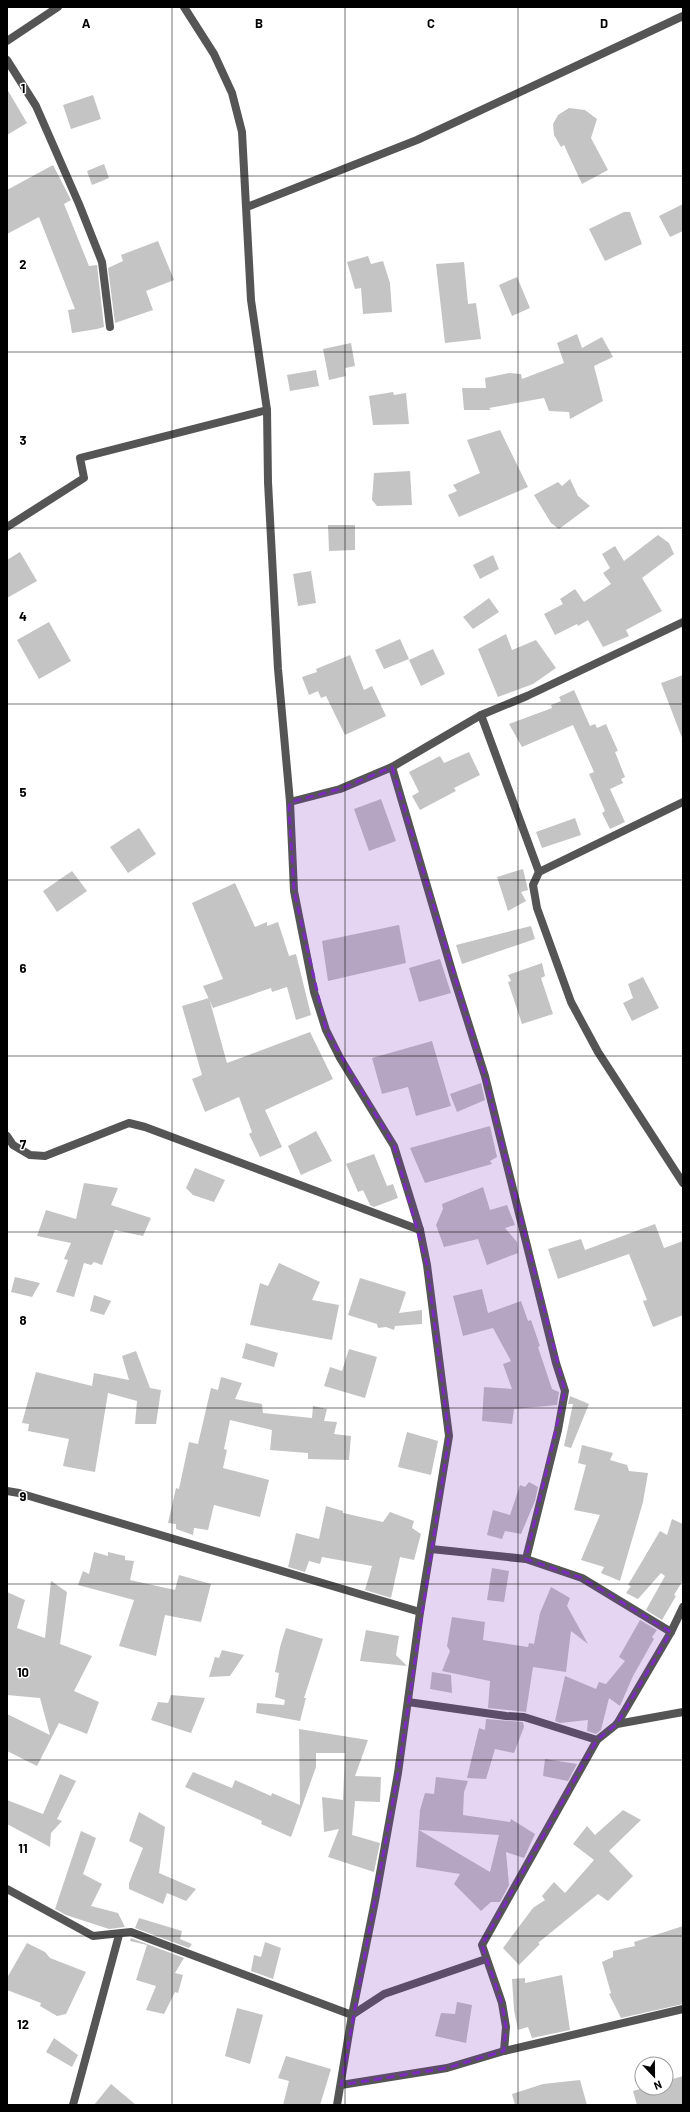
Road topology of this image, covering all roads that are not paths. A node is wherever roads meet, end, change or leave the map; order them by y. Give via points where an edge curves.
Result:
1 (58, 7) edge
2 (184, 7) edge
3 (683, 16) edge
4 (7, 41) edge
5 (7, 60) edge
6 (247, 207) junction
7 (110, 327) dead end
8 (268, 410) junction
9 (7, 527) edge
10 (683, 622) edge
11 (481, 715) junction
12 (392, 767) junction
13 (290, 802) junction
14 (683, 802) edge
15 (539, 872) junction
16 (7, 1136) edge
17 (683, 1183) edge
18 (420, 1230) junction
19 (7, 1491) edge
20 (431, 1549) junction
21 (526, 1558) junction
22 (683, 1607) edge
23 (420, 1612) junction
24 (671, 1632) junction
25 (408, 1702) junction
26 (683, 1712) edge
27 (617, 1724) junction
28 (597, 1740) junction
29 (7, 1889) edge
30 (119, 1935) junction
31 (486, 1959) junction
32 (683, 2009) edge
33 (352, 2014) junction
34 (504, 2051) junction
35 (341, 2085) junction
36 (73, 2105) edge
37 (337, 2105) edge

1 - 4 street
2 - 6 street via 214,54 232,92 242,132
3 - 6 street via 417,140
5 - 7 street via 36,106 102,262
6 - 8 street via 251,300
8 - 9 street via 80,458 84,478
8 - 13 street via 268,482 278,669
10 - 11 street
11 - 12 street
11 - 15 street
12 - 13 street via 340,789
12 - 21 street via 485,1076 565,1391 558,1430
13 - 18 street via 294,891 314,992 326,1030 340,1058 394,1146
14 - 15 street
15 - 17 street via 533,886 537,908 571,1002 598,1052
16 - 18 street via 13,1145 30,1155 45,1156 128,1123 145,1127
18 - 20 street via 427,1265 448,1436
19 - 23 street
20 - 21 street
20 - 23 street
21 - 24 street via 582,1578
22 - 24 street
23 - 25 street
24 - 27 street
25 - 28 street via 524,1717
25 - 33 street via 377,1894
26 - 27 street
27 - 28 street
28 - 31 street via 482,1946
29 - 30 street via 93,1936
30 - 33 street via 131,1932
30 - 36 street
31 - 33 street via 384,1994
31 - 34 street via 502,2003 506,2026
32 - 34 street
33 - 35 street
34 - 35 street via 447,2068
35 - 37 street

